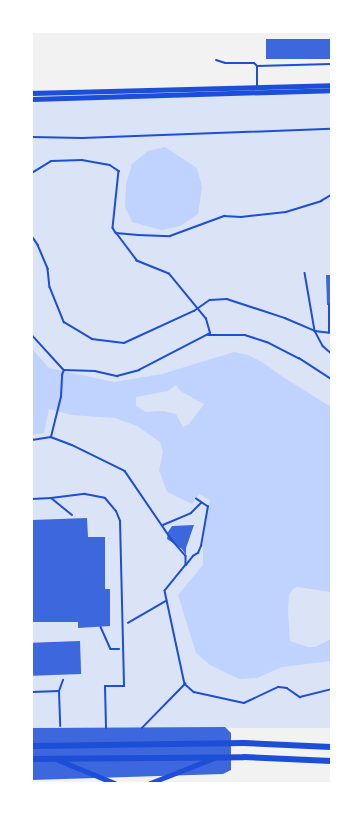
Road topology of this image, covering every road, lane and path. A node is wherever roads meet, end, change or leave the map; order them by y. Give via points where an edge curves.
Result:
1 (216, 60) dead end
2 (331, 64) edge
3 (257, 66) junction
4 (331, 85) edge
5 (257, 86) junction
6 (331, 90) edge
7 (32, 93) edge
8 (32, 99) edge
9 (331, 128) edge
10 (32, 137) edge
11 (32, 173) edge
12 (331, 195) edge
13 (116, 233) junction
14 (32, 236) edge
15 (305, 273) dead end
16 (329, 305) dead end
17 (198, 308) junction
18 (315, 331) junction
19 (330, 333) edge
20 (32, 335) edge
21 (206, 335) junction
22 (331, 353) edge
23 (64, 370) junction
24 (331, 379) edge
25 (51, 437) junction
26 (32, 440) edge
27 (32, 498) edge
28 (51, 498) junction
29 (196, 499) dead end
30 (201, 503) junction
31 (72, 515) dead end
32 (163, 525) junction
33 (186, 565) junction
34 (166, 601) junction
35 (123, 626) junction
36 (101, 627) dead end
37 (123, 649) junction
38 (64, 680) dead end
39 (185, 684) junction
40 (331, 689) edge
41 (59, 691) junction
42 (32, 692) edge
43 (60, 726) dead end
44 (106, 728) dead end
45 (142, 728) dead end
46 (32, 746) edge
47 (331, 746) edge
48 (217, 757) junction
49 (55, 758) junction
50 (32, 759) edge
51 (331, 761) edge
52 (114, 783) edge
53 (150, 783) edge

1 - 3 lane via 225,63 254,63
2 - 3 lane
3 - 5 lane
4 - 5 street
5 - 7 street
6 - 8 street
9 - 10 path via 82,138
11 - 13 path via 51,161 82,160 110,165 118,171 113,228
12 - 13 path via 322,201 286,212 241,217 224,216 170,236
13 - 17 path via 137,261 169,274
14 - 17 path via 48,269 50,287 64,322 92,339 124,343
15 - 18 path
16 - 19 path
17 - 18 path via 210,300 228,299
17 - 21 path via 206,318 210,333
18 - 19 path
18 - 22 path via 323,346
20 - 23 path
21 - 23 path via 139,370 117,376 95,371
21 - 24 path via 245,335 267,342 299,358
23 - 25 path via 61,397
25 - 26 path
25 - 32 path via 125,471
27 - 28 lane
28 - 31 lane
28 - 35 lane via 85,494 105,498 116,511 120,521
29 - 30 path
30 - 32 path via 191,512
30 - 33 path via 208,507 201,546
32 - 33 path via 186,556
33 - 34 path via 165,591
34 - 35 path
34 - 39 path
35 - 37 lane
36 - 37 path via 111,649
37 - 44 lane via 124,686 105,686
38 - 41 lane
39 - 40 path via 194,692 244,702 279,687 287,688 300,697
39 - 45 path
41 - 42 lane
41 - 43 lane
46 - 47 main road via 244,743
48 - 49 main road
48 - 51 main road
48 - 53 street
49 - 50 main road
49 - 52 street

